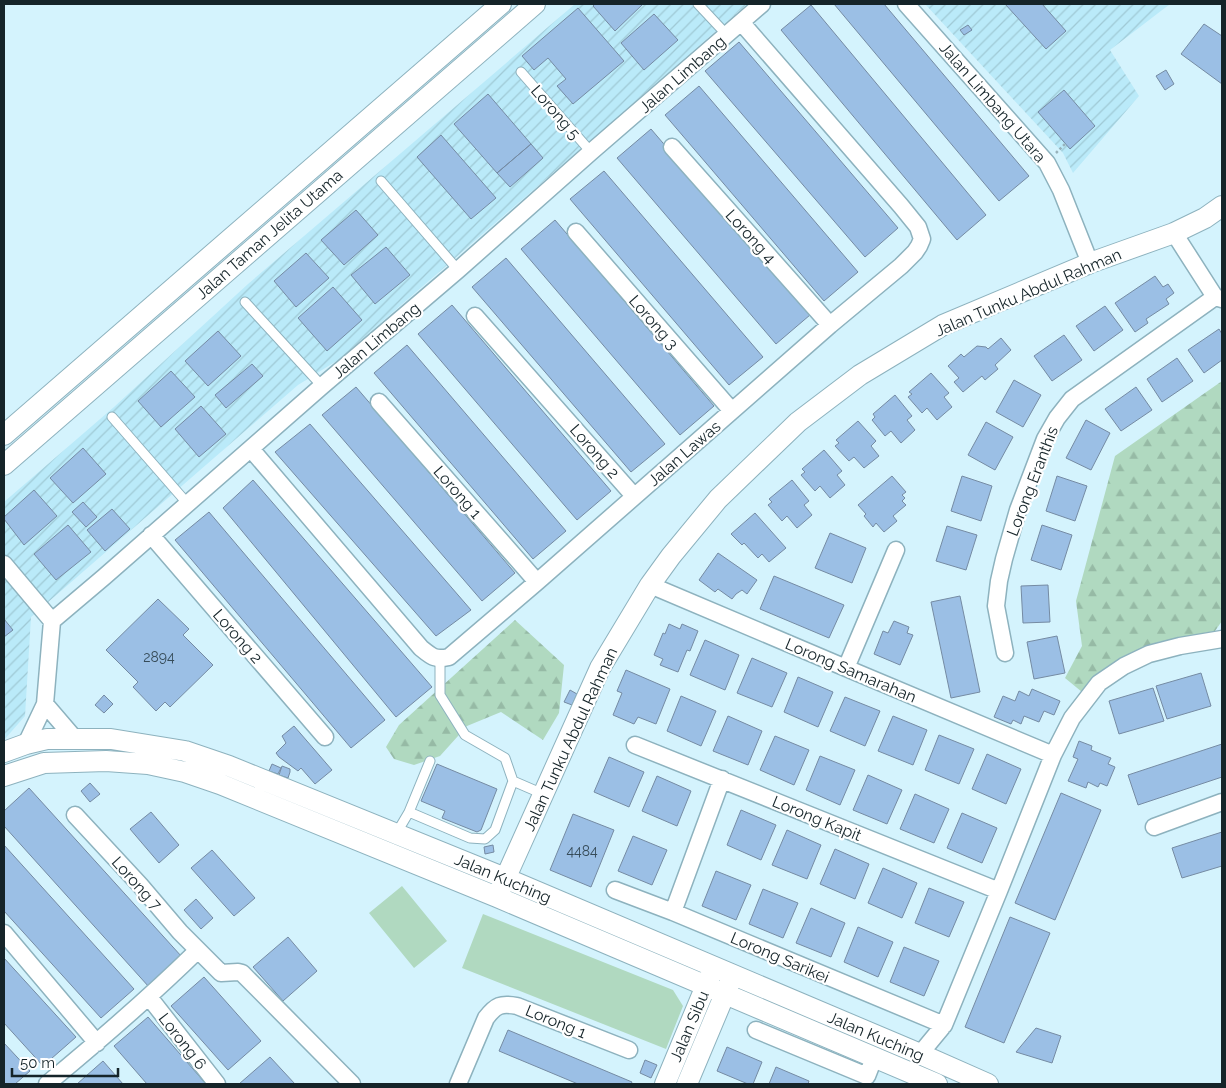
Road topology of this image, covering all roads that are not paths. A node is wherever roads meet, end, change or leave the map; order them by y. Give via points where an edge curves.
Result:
1 (501, 4) edge
2 (535, 4) edge
3 (698, 4) edge
4 (762, 4) edge
5 (906, 4) edge
6 (741, 22) junction
7 (727, 35) junction
8 (521, 72) dead end
9 (672, 147) dead end
10 (591, 152) junction
11 (381, 181) dead end
12 (1222, 206) edge
13 (576, 232) dead end
14 (1174, 233) junction
15 (1090, 263) junction
16 (458, 270) junction
17 (1219, 298) edge
18 (245, 302) dead end
19 (475, 316) dead end
20 (830, 325) junction
21 (322, 386) junction
22 (379, 402) dead end
23 (732, 411) junction
24 (112, 417) dead end
25 (4, 435) edge
26 (251, 449) junction
27 (4, 465) edge
28 (634, 496) junction
29 (187, 503) junction
30 (151, 536) junction
31 (896, 550) dead end
32 (4, 564) edge
33 (538, 582) junction
34 (650, 585) junction
35 (52, 621) junction
36 (1222, 639) edge
37 (1005, 653) dead end
38 (440, 659) junction
39 (846, 668) junction
40 (45, 704) junction
41 (325, 737) dead end
42 (75, 738) junction
43 (26, 744) junction
44 (635, 745) dead end
45 (4, 752) edge
46 (1053, 755) junction
47 (430, 761) dead end
48 (4, 776) edge
49 (722, 779) junction
50 (513, 781) junction
51 (543, 794) junction
52 (1222, 802) edge
53 (409, 812) junction
54 (75, 815) dead end
55 (1154, 827) dead end
56 (396, 834) junction
57 (521, 842) junction
58 (468, 863) junction
59 (505, 878) junction
60 (615, 890) dead end
61 (999, 891) junction
62 (542, 894) junction
63 (497, 897) junction
64 (673, 912) junction
65 (4, 933) edge
66 (198, 950) junction
67 (714, 967) junction
68 (733, 975) junction
69 (706, 986) junction
70 (725, 995) junction
71 (149, 997) junction
72 (944, 1025) junction
73 (756, 1030) dead end
74 (97, 1043) junction
75 (629, 1050) dead end
76 (920, 1054) junction
77 (874, 1058) junction
78 (47, 1084) edge
79 (217, 1084) edge
80 (352, 1084) edge
81 (458, 1084) edge
82 (665, 1084) edge
83 (687, 1084) edge
84 (937, 1084) edge
85 (988, 1084) edge

1 - 25 street, Jalan Taman Jelita Utama
2 - 27 street, Jalan Taman Jelita Utama
3 - 7 lane
4 - 6 street, Jalan Limbang
5 - 15 street, Jalan Limbang Utara via 1047,163
6 - 7 street, Jalan Limbang
6 - 20 street, Jalan Lawas via 901,206 918,227 922,239 901,266
7 - 10 street, Jalan Limbang
8 - 10 lane, Lorong 5
9 - 20 street, Lorong 4
10 - 16 street, Jalan Limbang
11 - 16 lane
12 - 14 street, Jalan Tunku Abdul Rahman
13 - 23 street, Lorong 3
14 - 15 street, Jalan Tunku Abdul Rahman
14 - 17 street
15 - 34 street, Jalan Tunku Abdul Rahman via 943,325 860,375 798,422 718,499
16 - 21 street, Jalan Limbang
17 - 37 street, Lorong Eranthis via 1072,399 1057,418 1045,439 1018,510 999,582 996,606
18 - 21 lane
19 - 28 street, Lorong 2
20 - 23 street, Jalan Lawas
21 - 26 street, Jalan Limbang
22 - 33 street, Lorong 1
23 - 28 street, Jalan Lawas
24 - 29 lane
26 - 29 street, Jalan Limbang
26 - 38 street via 421,648
28 - 33 street, Jalan Lawas
29 - 30 street, Jalan Limbang
30 - 35 street, Jalan Limbang
30 - 41 street, Lorong 2
31 - 39 street
32 - 35 street
33 - 38 street, Jalan Lawas via 449,657
34 - 39 street, Lorong Samarahan
34 - 51 street, Jalan Tunku Abdul Rahman via 600,668
35 - 40 street
36 - 46 street via 1149,654 1099,683 1072,718
38 - 50 lane via 440,695 465,735 505,758
39 - 46 street, Lorong Samarahan
40 - 42 street
40 - 43 street
42 - 43 street, Jalan Kuching
42 - 56 street, Jalan Kuching via 111,739 185,751 230,766
43 - 45 street, Jalan Kuching
44 - 49 street, Lorong Kapit
46 - 61 street
47 - 53 lane
48 - 63 street, Jalan Kuching via 44,763 106,760 185,772
49 - 61 street, Lorong Kapit
49 - 64 street
50 - 51 lane
50 - 53 lane via 495,830 486,838 470,838
51 - 57 street, Jalan Tunku Abdul Rahman
52 - 55 street
53 - 56 lane
54 - 66 street, Lorong 7
56 - 58 street, Jalan Kuching
57 - 58 street via 497,858
57 - 59 street, Jalan Tunku Abdul Rahman
57 - 62 street via 527,872
58 - 59 street, Jalan Kuching
59 - 62 street, Jalan Kuching
59 - 63 street, Jalan Tunku Abdul Rahman
60 - 64 street, Lorong Sarikei
61 - 72 street
62 - 67 street, Jalan Kuching
63 - 69 street, Jalan Kuching
64 - 72 street, Lorong Sarikei
65 - 74 street
66 - 71 street
66 - 80 street, Lorong 7 via 221,973 242,973
67 - 68 street, Jalan Kuching
67 - 69 street, Jalan Sibu
68 - 70 street, Jalan Sibu
68 - 76 street, Jalan Kuching
69 - 70 street, Jalan Kuching
69 - 82 street, Jalan Sibu
70 - 77 street, Jalan Kuching
70 - 83 street, Jalan Sibu
71 - 74 street
71 - 79 street, Lorong 6
72 - 76 street
73 - 77 street via 867,1076
74 - 78 street
75 - 81 street, Lorong 1 via 506,1004 492,1009 486,1018
76 - 85 street, Jalan Kuching
77 - 84 street, Jalan Kuching

